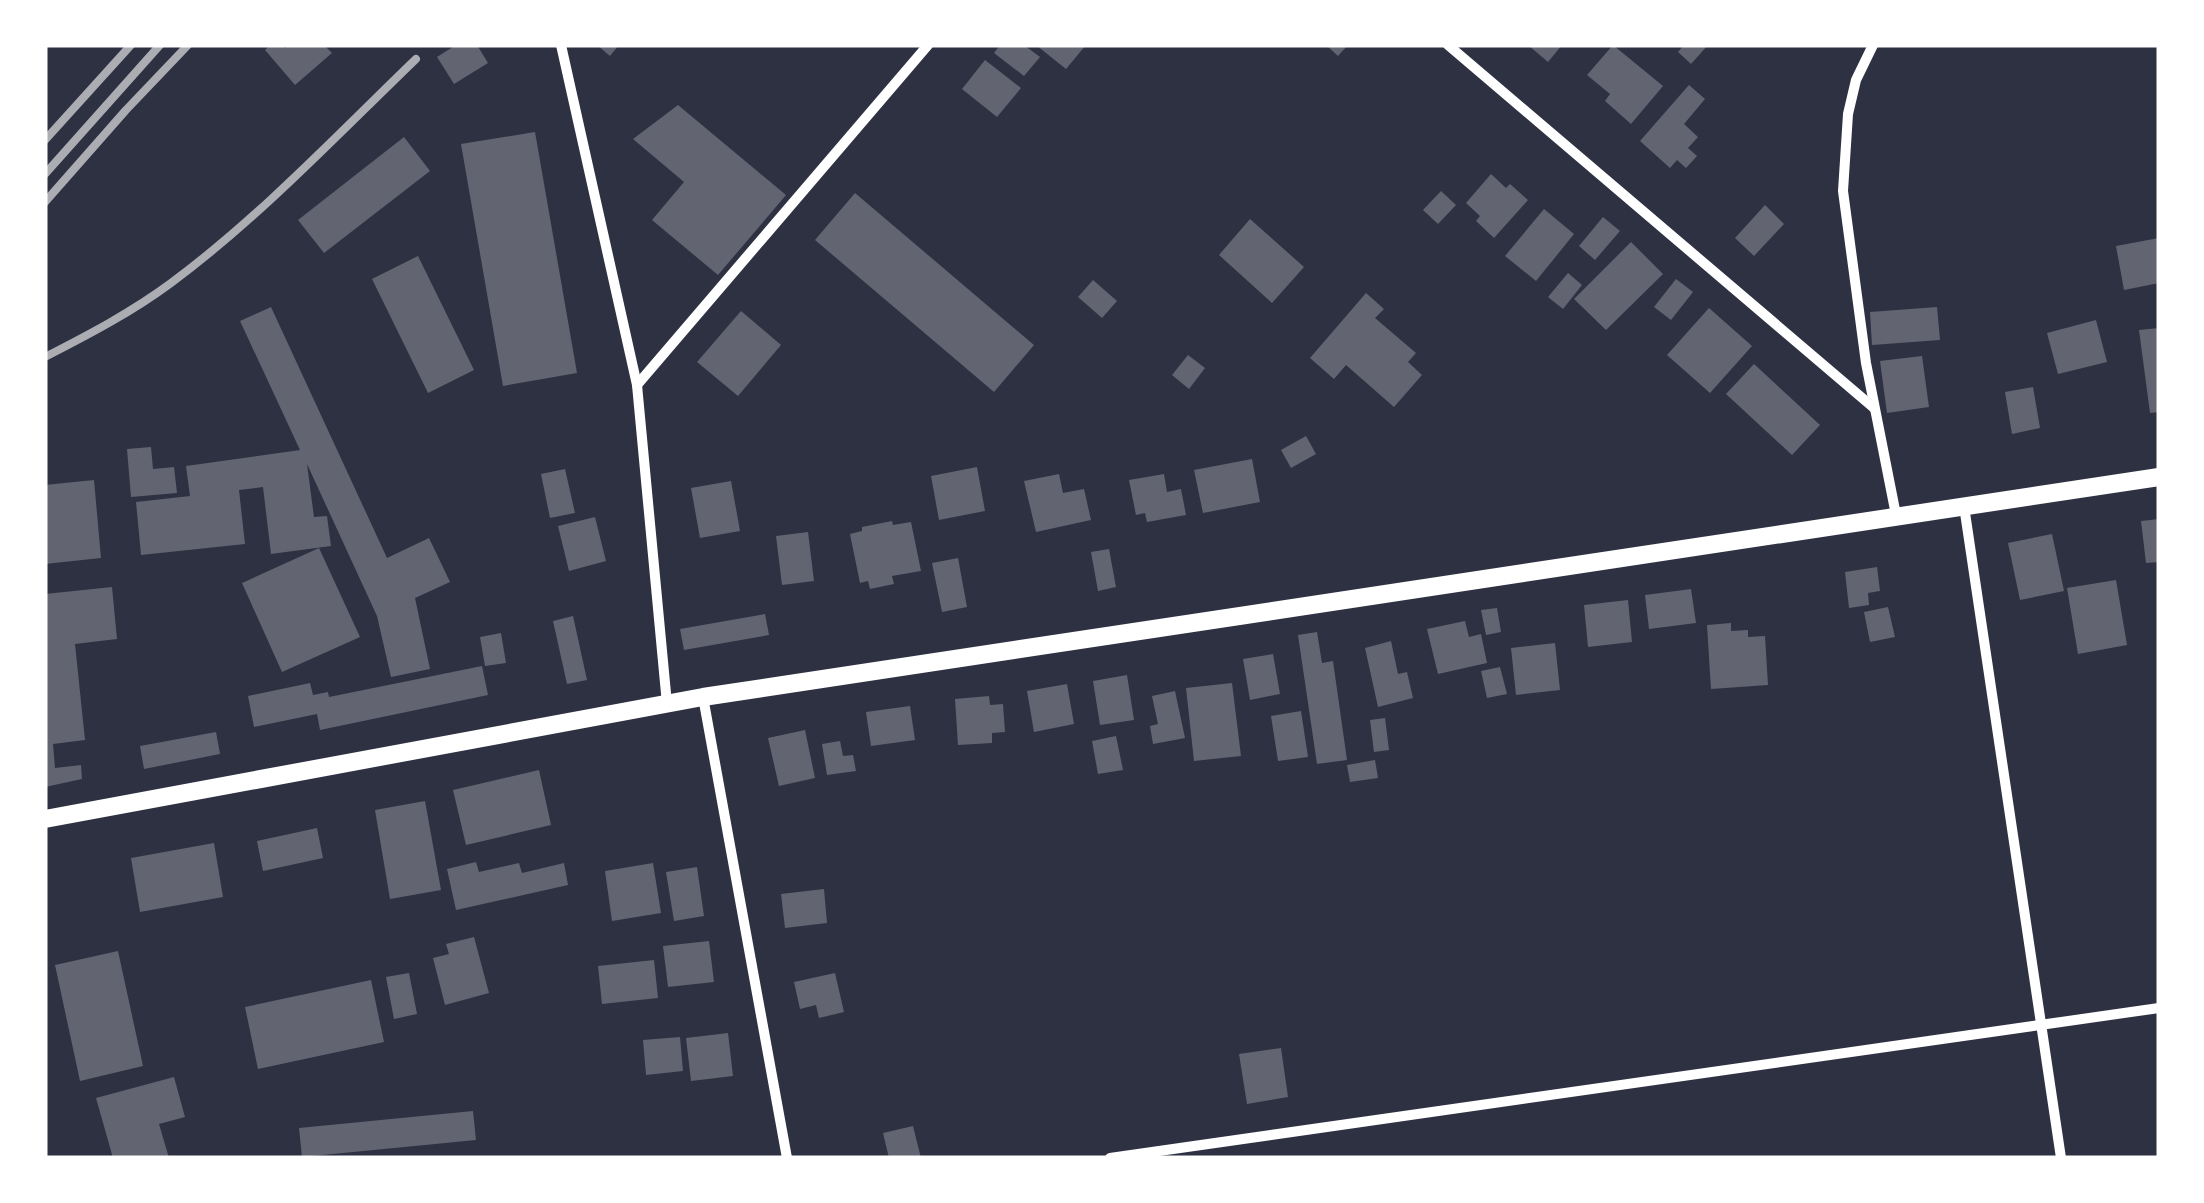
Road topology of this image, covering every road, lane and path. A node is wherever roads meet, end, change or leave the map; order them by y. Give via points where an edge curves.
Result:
1 (561, 45) edge
2 (928, 45) edge
3 (1448, 45) edge
4 (1873, 45) edge
5 (638, 385) junction
6 (1874, 408) junction
7 (2159, 477) edge
8 (1964, 505) junction
9 (1896, 515) junction
10 (703, 696) junction
11 (667, 704) junction
12 (45, 819) edge
13 (2159, 1008) edge
14 (2043, 1025) junction
15 (788, 1158) edge
16 (1110, 1158) edge
17 (2061, 1158) edge

1 - 5 street
2 - 5 street
3 - 6 street
4 - 6 street via 1848,114 1844,191
5 - 11 street
6 - 9 street
7 - 8 street
8 - 9 street
8 - 14 street
9 - 10 street
10 - 11 street
10 - 15 street
11 - 12 street
13 - 14 street
14 - 16 street
14 - 17 street

